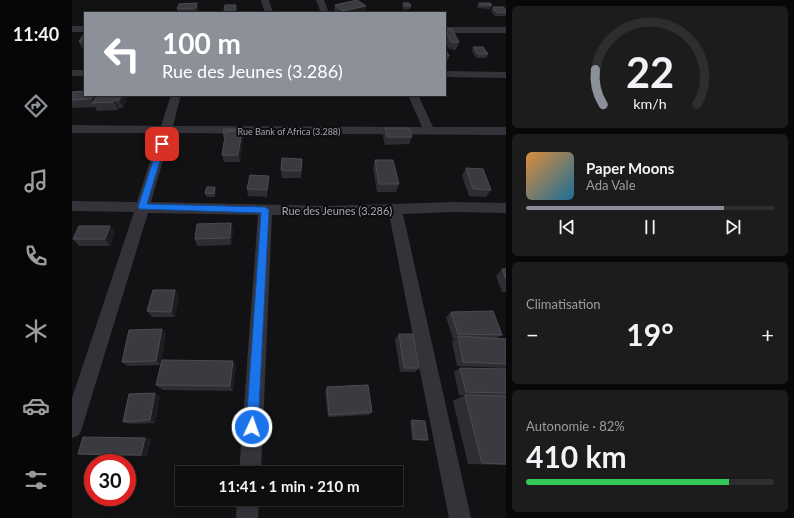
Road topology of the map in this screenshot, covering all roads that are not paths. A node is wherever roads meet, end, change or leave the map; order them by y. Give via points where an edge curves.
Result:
1 (265, 0) edge
2 (320, 0) edge
3 (269, 12) edge
4 (326, 12) edge
5 (72, 29) edge
6 (84, 29) edge
7 (446, 30) edge
8 (506, 30) edge
9 (72, 73) edge
10 (84, 73) edge
11 (446, 74) edge
12 (506, 75) edge
13 (176, 96) edge
14 (413, 96) edge
15 (72, 129) edge
16 (166, 130) junction
17 (506, 130) edge
18 (429, 131) junction
19 (72, 206) edge
20 (142, 207) junction
21 (506, 208) edge
22 (265, 210) junction
23 (395, 210) junction
24 (72, 428) edge
25 (250, 466) edge
26 (248, 506) edge
27 (247, 518) edge
28 (460, 518) edge

1 - 3 street
2 - 4 street
5 - 6 street
7 - 8 street
9 - 10 street
11 - 12 street
13 - 16 street
14 - 18 street
15 - 16 street, Rue Bank of Africa (3.288)
16 - 18 street, Rue Bank of Africa (3.288)
16 - 20 street
17 - 18 street, Rue Bank of Africa (3.288)
19 - 20 street, Rue des Jeunes (3.286)
20 - 22 street, Rue des Jeunes (3.286)
20 - 24 street
21 - 23 street, Rue des Jeunes (3.286)
22 - 23 street, Rue des Jeunes (3.286)
22 - 25 street
23 - 28 street
26 - 27 street

